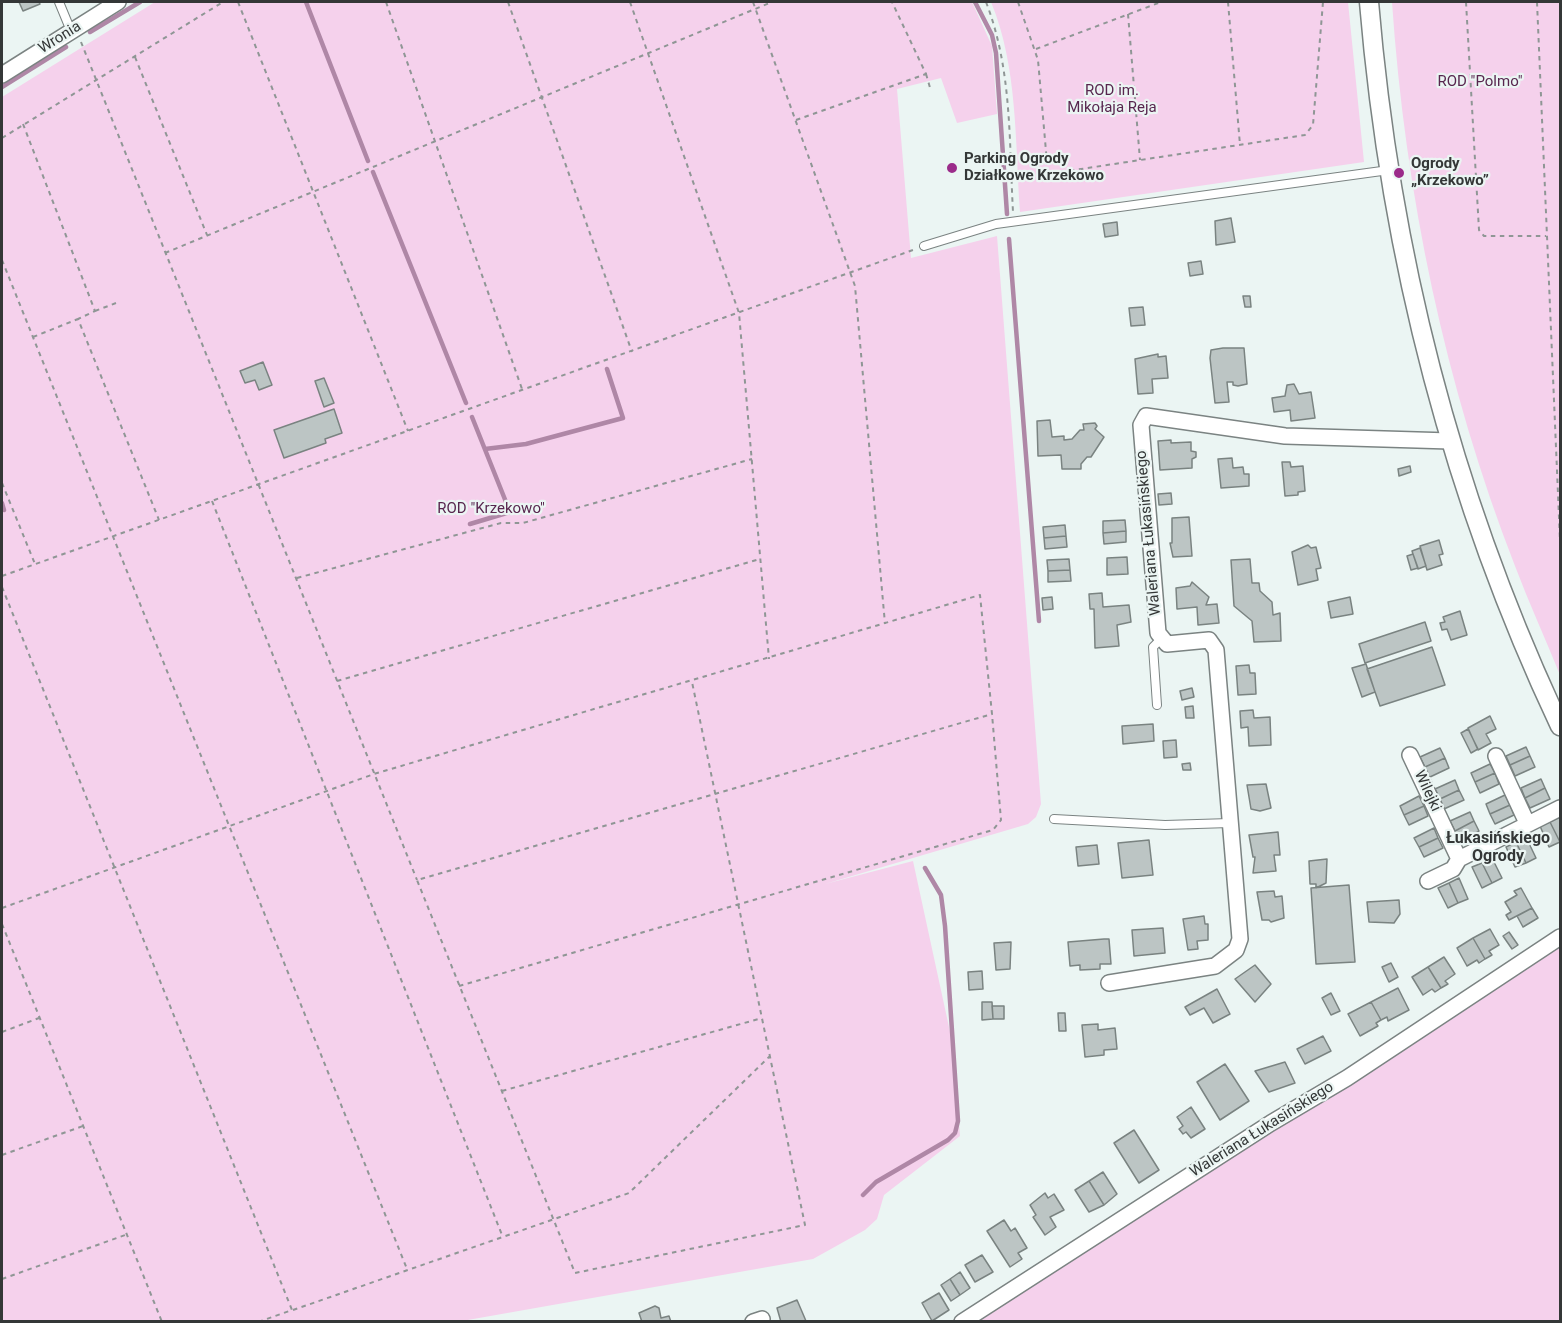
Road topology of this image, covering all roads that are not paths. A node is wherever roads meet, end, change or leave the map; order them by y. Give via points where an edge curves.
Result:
1 (59, 2) edge
2 (118, 2) edge
3 (1369, 2) edge
4 (71, 31) junction
5 (2, 75) edge
6 (1389, 170) junction
7 (924, 246) road end
8 (1450, 441) junction
9 (1162, 638) junction
10 (1157, 705) dead end
11 (1560, 726) edge
12 (1410, 755) dead end
13 (1496, 756) dead end
14 (1560, 808) edge
15 (1054, 819) dead end
16 (1230, 823) junction
17 (1527, 823) junction
18 (1459, 859) junction
19 (1428, 881) dead end
20 (1560, 937) edge
21 (1108, 983) dead end
22 (962, 1322) edge

1 - 4 lane
2 - 4 street, Wronia
3 - 6 street
4 - 5 street, Wronia
6 - 7 lane via 1013,221
6 - 8 street via 1418,321
8 - 9 street, Waleriana Łukasińskiego via 1262,434 1146,416 1141,425 1158,633
8 - 11 street via 1491,564
9 - 10 lane via 1153,647
9 - 16 street via 1167,644 1209,640 1216,650
12 - 18 street, Wilejki
13 - 17 street
14 - 17 street
15 - 16 lane via 1165,825
16 - 21 street via 1240,939 1236,950 1215,966
17 - 18 street
18 - 19 street via 1453,870
20 - 22 street, Waleriana Łukasińskiego via 1347,1078

